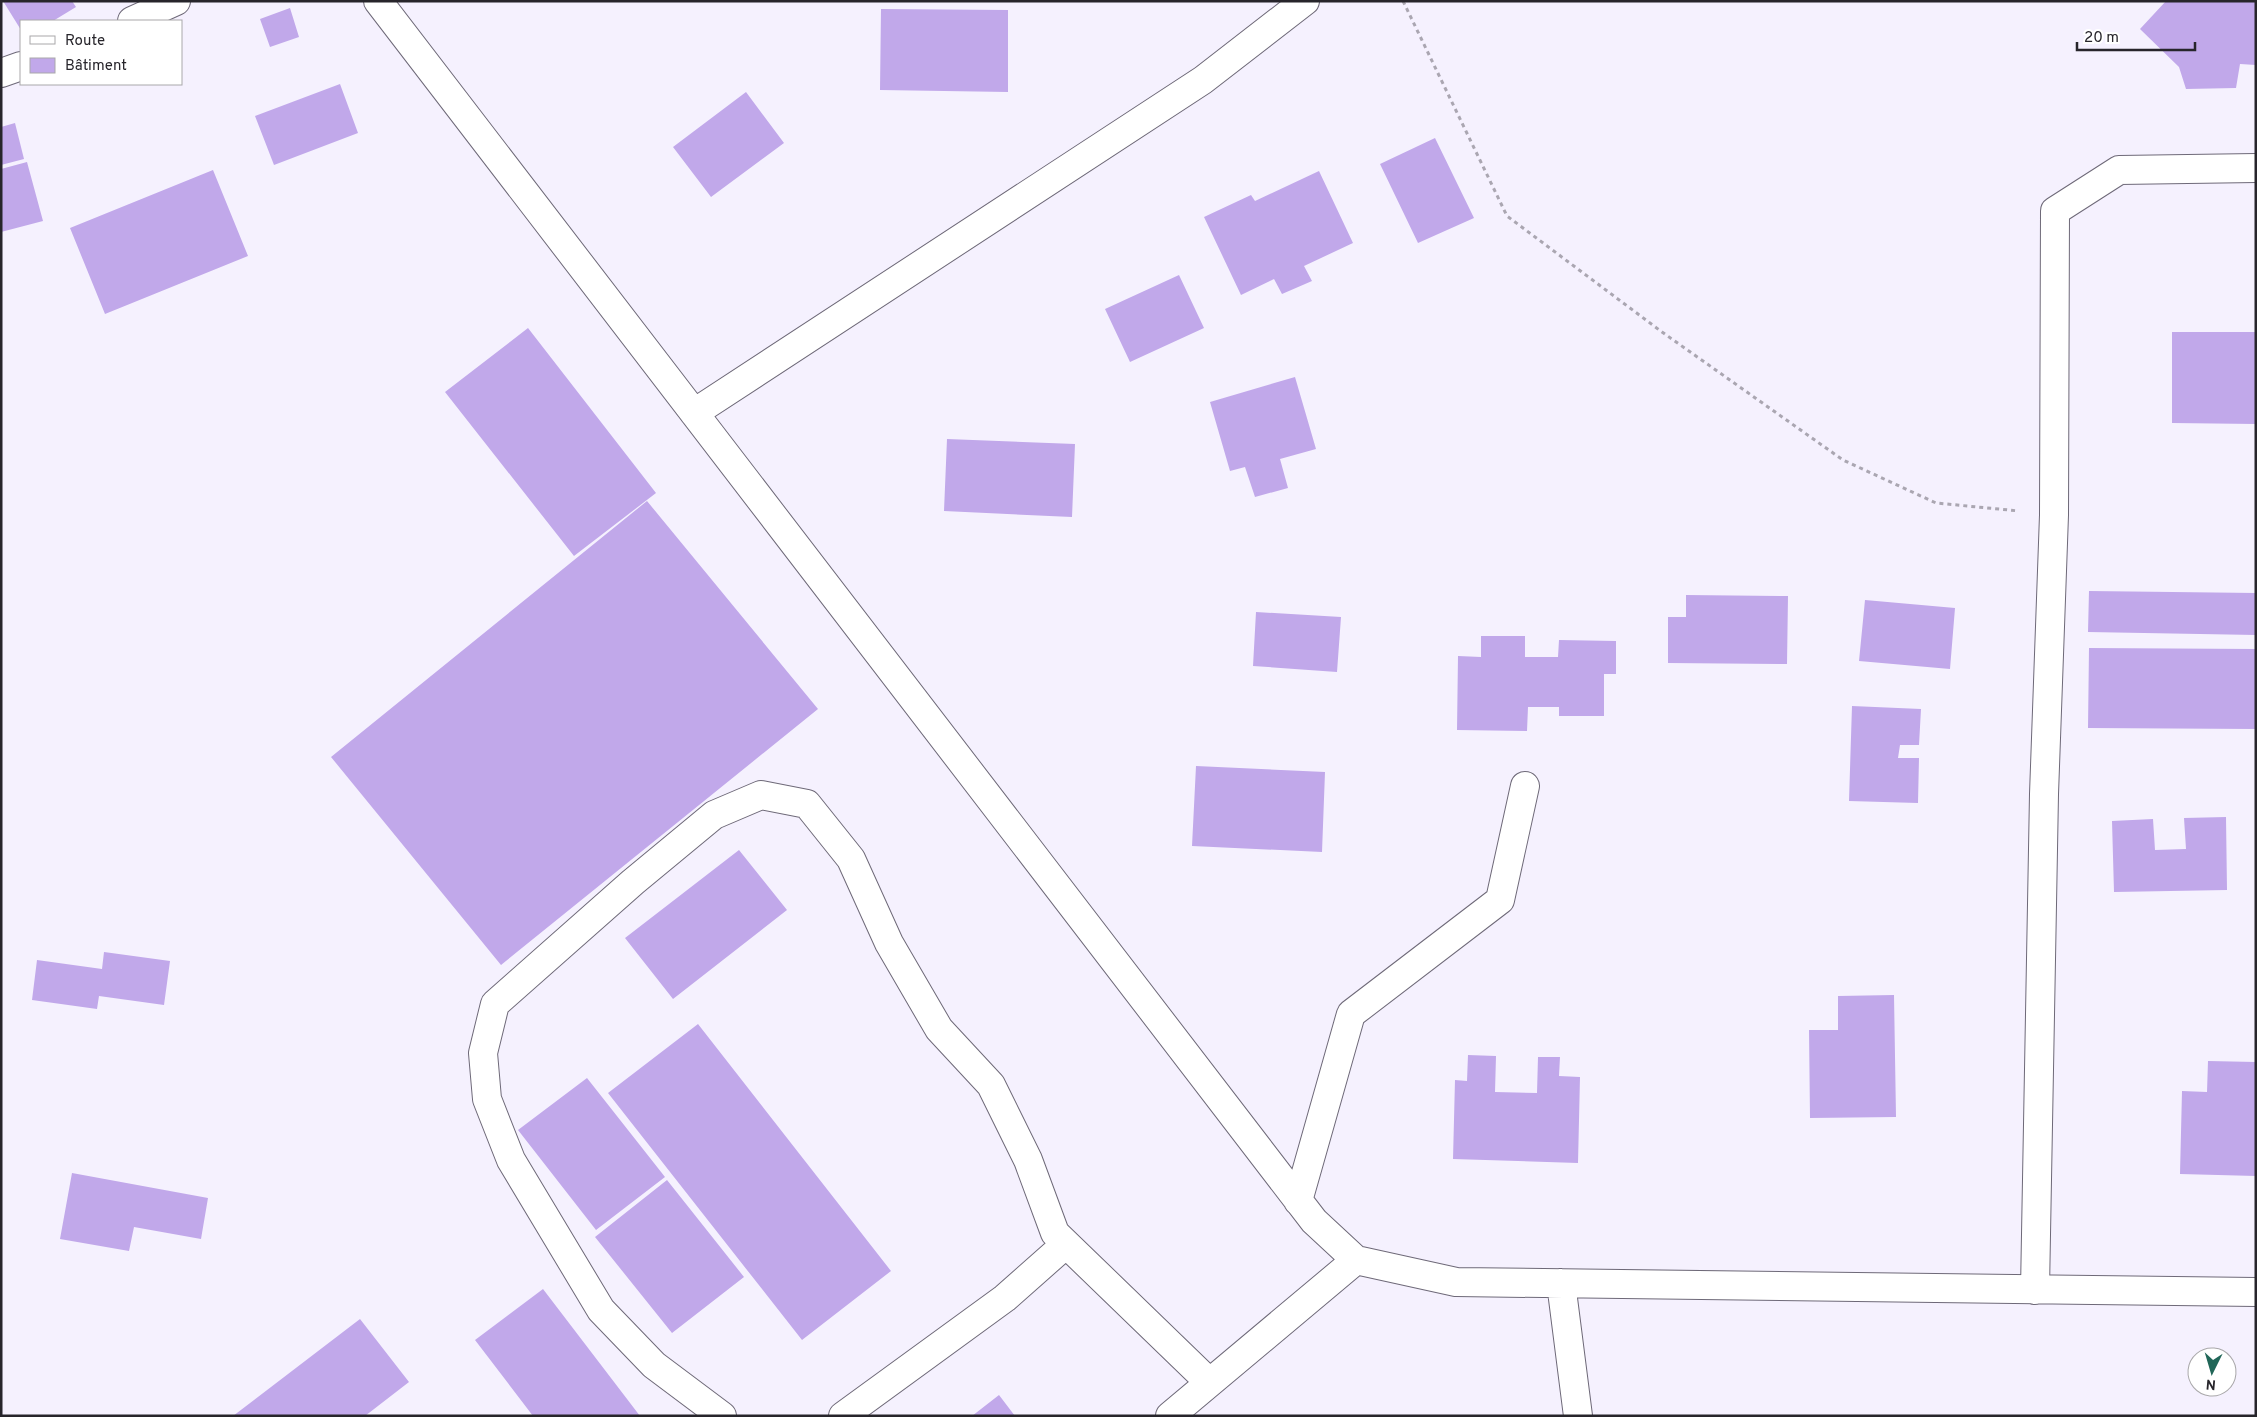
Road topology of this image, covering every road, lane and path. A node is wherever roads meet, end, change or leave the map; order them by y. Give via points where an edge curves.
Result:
1 (176, 1) edge
2 (378, 1) edge
3 (1305, 1) edge
4 (1403, 1) edge
5 (134, 20) edge
6 (20, 66) edge
7 (1, 73) edge
8 (2256, 168) edge
9 (694, 413) junction
10 (2054, 515) junction
11 (1525, 786) dead end
12 (1298, 1201) junction
13 (1066, 1244) junction
14 (1356, 1260) junction
15 (1561, 1284) junction
16 (2035, 1290) junction
17 (2256, 1292) edge
18 (1209, 1382) junction
19 (722, 1416) edge
20 (843, 1416) edge
21 (1170, 1416) edge
22 (1578, 1416) edge

1 - 5 street
2 - 9 street
3 - 9 street via 1203,80
4 - 10 path via 1507,216 1662,332 1843,460 1936,503
6 - 7 street
8 - 10 street via 2119,170 2055,211
9 - 12 street
10 - 16 street via 2044,794
11 - 12 street via 1500,900 1351,1014
12 - 14 street via 1314,1221
13 - 18 street
13 - 19 street via 1055,1233 1028,1160 991,1085 939,1029 889,943 851,859 807,804 761,795 714,815 495,1004 483,1054 487,1099 511,1160 601,1310 654,1365
13 - 20 street via 1005,1298
14 - 15 street via 1456,1282
14 - 18 street
15 - 16 street
15 - 22 street
16 - 17 street
18 - 21 street

